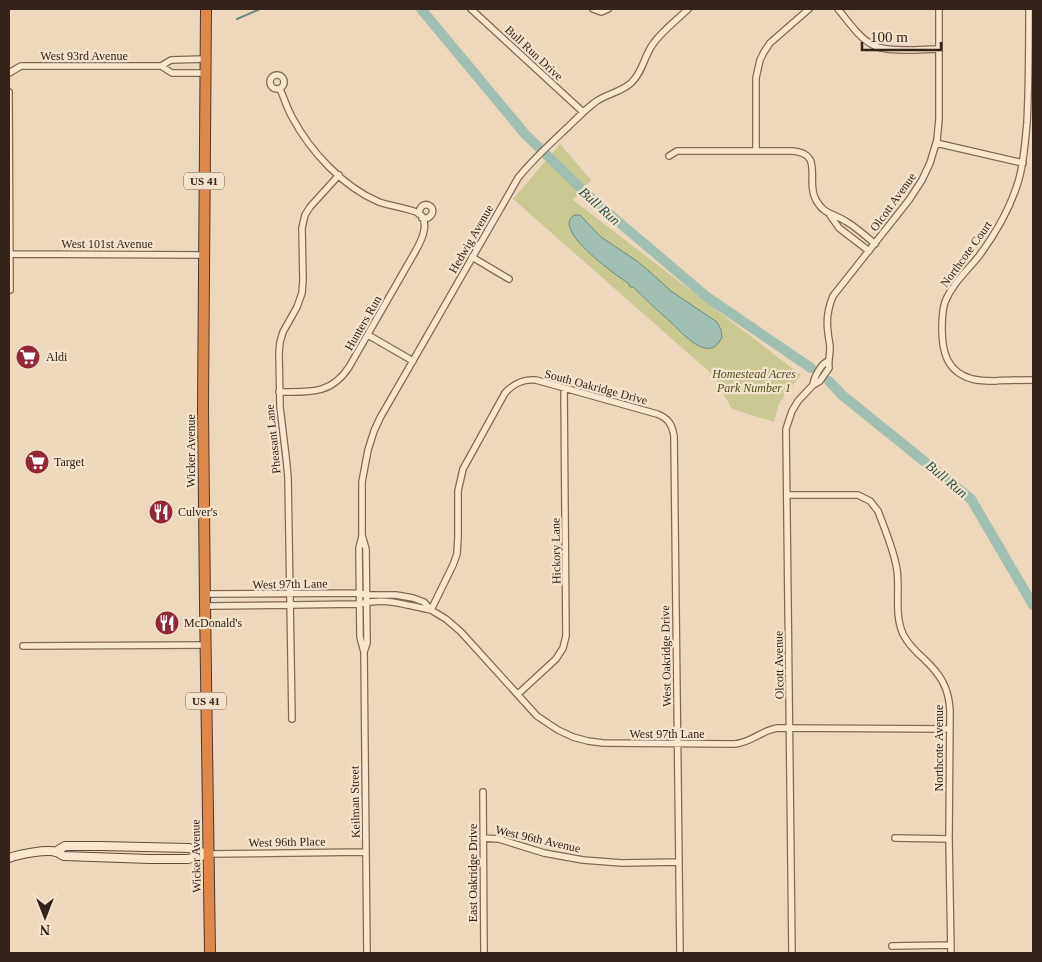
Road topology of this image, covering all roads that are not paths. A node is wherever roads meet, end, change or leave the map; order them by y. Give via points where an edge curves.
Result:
1 (206, 9) edge
2 (471, 9) edge
3 (593, 9) edge
4 (608, 9) edge
5 (688, 9) edge
6 (809, 9) edge
7 (838, 9) edge
8 (939, 9) edge
9 (1030, 10) edge
10 (939, 49) junction
11 (206, 59) junction
12 (161, 66) junction
13 (9, 73) edge
14 (205, 73) junction
15 (280, 89) dead end
16 (9, 92) edge
17 (584, 112) junction
18 (936, 143) junction
19 (756, 151) junction
20 (669, 156) dead end
21 (1023, 163) junction
22 (339, 175) junction
23 (828, 213) junction
24 (875, 244) junction
25 (869, 251) junction
26 (10, 254) edge
27 (203, 255) junction
28 (472, 257) junction
29 (509, 279) dead end
30 (10, 290) dead end
31 (368, 335) junction
32 (413, 361) junction
33 (1033, 380) edge
34 (564, 388) junction
35 (279, 392) junction
36 (668, 420) joint
37 (787, 494) junction
38 (362, 535) junction
39 (359, 593) junction
40 (289, 594) junction
41 (367, 595) junction
42 (204, 599) junction
43 (367, 602) junction
44 (360, 604) junction
45 (289, 605) junction
46 (431, 610) junction
47 (205, 645) junction
48 (23, 646) dead end
49 (364, 652) junction
50 (518, 694) junction
51 (292, 719) dead end
52 (789, 728) junction
53 (950, 729) junction
54 (677, 744) junction
55 (483, 792) dead end
56 (483, 838) junction
57 (895, 838) dead end
58 (950, 839) junction
59 (56, 852) junction
60 (365, 852) junction
61 (209, 854) junction
62 (9, 858) edge
63 (679, 862) junction
64 (950, 945) junction
65 (892, 946) dead end
66 (210, 953) edge
67 (367, 953) edge
68 (484, 953) edge
69 (680, 953) edge
70 (792, 953) edge
71 (951, 953) edge

1 - 11 highway, Wicker Avenue / US 41
2 - 17 street, Bull Run Drive
3 - 4 street via 601,12
5 - 17 street, Hedwig Avenue via 654,42 630,84 595,102
6 - 19 street via 770,43 760,60 756,78
7 - 10 street via 874,46
8 - 10 street, Olcott Avenue
9 - 21 street, Northcote Court
10 - 18 street, Olcott Avenue
11 - 12 street, West 93rd Avenue via 171,60
11 - 14 highway, Wicker Avenue / US 41
12 - 13 street, West 93rd Avenue via 21,66
12 - 14 street, West 93rd Avenue via 172,73
14 - 27 highway, Wicker Avenue / US 41
15 - 22 street via 307,142
16 - 26 street
17 - 28 street, Hedwig Avenue via 526,168
18 - 21 street
18 - 24 street, Olcott Avenue via 922,180
19 - 20 street via 677,151
19 - 23 street via 807,155 812,162 814,197
21 - 33 street, Northcote Court via 1014,194 999,226 945,302 942,339 946,358 966,377 974,380
22 - 31 street, Hunters Run via 372,199 413,210 421,216 424,226 418,247
22 - 35 street, Pheasant Lane via 310,207 304,220 302,293 280,342
23 - 24 street via 846,221
23 - 25 street via 839,228
24 - 25 street, Olcott Avenue
25 - 37 street, Olcott Avenue via 831,302 826,319 829,368 795,405 788,423
26 - 27 street, West 101st Avenue
26 - 30 street
27 - 42 highway, Wicker Avenue / US 41
28 - 29 street
28 - 32 street, Hedwig Avenue
31 - 32 street
31 - 35 street, Hunters Run via 346,372 334,384 315,391
32 - 38 street, Hedwig Avenue via 380,418 368,450 362,482
34 - 36 street, South Oakridge Drive
34 - 46 street, South Oakridge Drive via 526,380 518,382 505,393 463,469 458,491 456,554
34 - 50 street, Hickory Lane via 566,636 559,655
35 - 40 street, Pheasant Lane via 287,469
36 - 54 street, West Oakridge Drive via 674,436
37 - 52 street, Olcott Avenue
37 - 53 street, Northcote Avenue via 858,495 876,508 896,565 900,626 906,641 945,685
38 - 39 street, Hedwig Avenue via 358,548
38 - 41 street, Hedwig Avenue via 366,548
39 - 40 street, West 97th Lane
39 - 41 street, West 97th Lane
39 - 44 street, Keilman Street
40 - 42 street, West 97th Lane
40 - 45 street, Pheasant Lane
41 - 43 street, Keilman Street
41 - 46 street, West 97th Lane via 406,597 424,602
42 - 45 street, West 97th Lane via 210,606
42 - 47 highway, Wicker Avenue / US 41
43 - 44 street, West 97th Lane
43 - 46 street, West 97th Lane via 393,602
43 - 49 street, Keilman Street
44 - 45 street, West 97th Lane
44 - 49 street, Keilman Street via 360,637
45 - 51 street, Pheasant Lane
46 - 50 street, West 97th Lane via 457,627
47 - 48 street
47 - 61 highway, Wicker Avenue / US 41
49 - 60 street, Keilman Street
50 - 54 street, West 97th Lane via 543,721 580,739 603,743
52 - 53 street, West 97th Lane
52 - 54 street, West 97th Lane via 769,730 739,744
52 - 70 street, Olcott Avenue
53 - 58 street, Northcote Avenue
54 - 63 street, West Oakridge Drive
55 - 56 street, East Oakridge Drive
56 - 63 street, West 96th Avenue via 583,860
56 - 68 street, East Oakridge Drive
57 - 58 street
58 - 64 street, Northcote Avenue
59 - 61 street, West 96th Place via 64,856 150,859
59 - 61 street, West 96th Place via 65,846 161,847 189,848
59 - 62 street, West 96th Place via 19,854
60 - 61 street, West 96th Place
60 - 67 street, Keilman Street
61 - 66 highway, Wicker Avenue / US 41
63 - 69 street, West Oakridge Drive
64 - 65 street
64 - 71 street, Northcote Avenue

